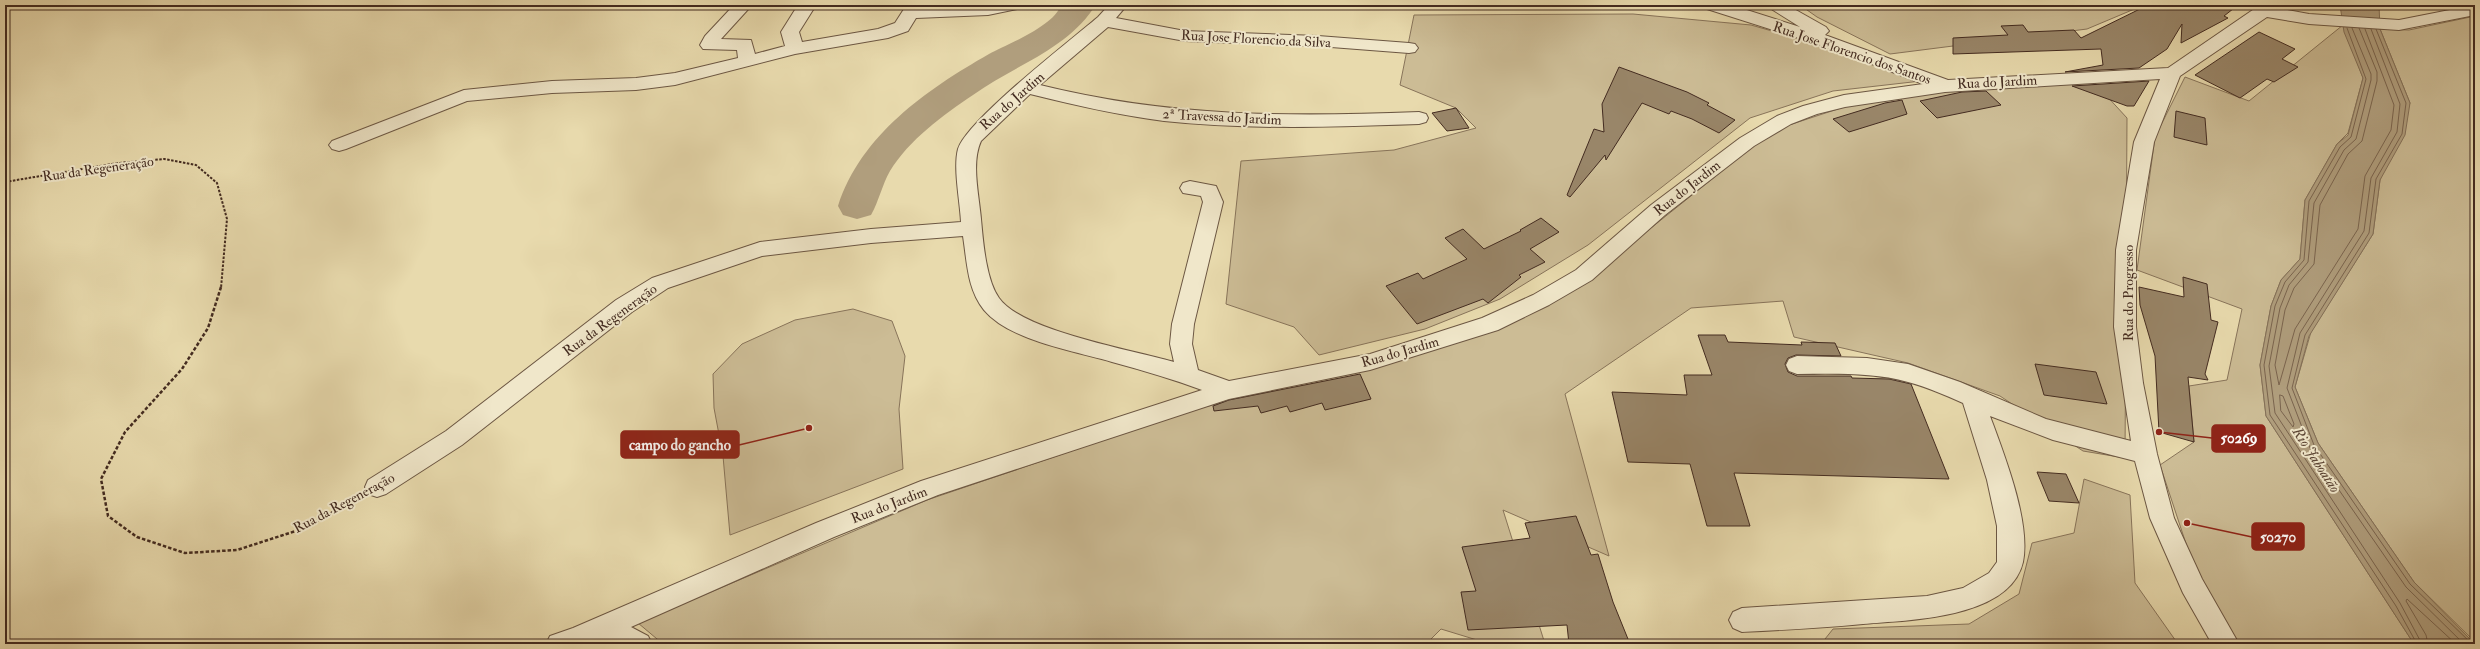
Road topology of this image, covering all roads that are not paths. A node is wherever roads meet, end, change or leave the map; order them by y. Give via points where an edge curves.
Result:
1 (743, 5) edge
2 (807, 5) edge
3 (1011, 5) edge
4 (1118, 5) edge
5 (1713, 5) edge
6 (1774, 5) edge
7 (2267, 8) edge
8 (911, 9) edge
9 (2475, 10) edge
10 (1104, 21) junction
11 (1842, 46) junction
12 (1409, 48) dead end
13 (795, 49) junction
14 (747, 60) junction
15 (2172, 73) junction
16 (1945, 86) junction
17 (1027, 88) junction
18 (1419, 118) dead end
19 (339, 145) dead end
20 (1190, 188) dead end
21 (972, 228) junction
22 (1797, 365) dead end
23 (1188, 375) junction
24 (1228, 390) junction
25 (1973, 398) junction
26 (2146, 454) junction
27 (377, 488) road end
28 (634, 613) junction
29 (1742, 620) dead end
30 (629, 639) edge
31 (569, 641) edge
32 (2226, 644) edge

1 - 14 street via 710,40 709,45 713,47 745,44
2 - 13 street via 790,32
3 - 8 street via 988,10
4 - 10 street, Rua do Jardim
5 - 11 street, Rua Jose Florencio dos Santos
6 - 11 street via 1817,28
7 - 9 street via 2338,21 2399,25
7 - 15 street
8 - 13 street via 902,27 882,34
10 - 12 street, Rua Jose Florencio da Silva via 1185,36 1318,41
10 - 17 street, Rua do Jardim
11 - 16 street, Rua Jose Florencio dos Santos
13 - 14 street
14 - 19 street via 658,82 552,86 464,96
15 - 16 street, Rua do Jardim
15 - 26 street, Rua do Progresso via 2144,142 2126,250 2125,327 2132,383
16 - 24 street, Rua do Jardim via 1844,101 1784,120 1747,142 1658,210 1584,275 1541,300 1490,324 1370,362
17 - 18 street, 2ª Travessa do Jardim via 1127,110 1213,119 1325,122
17 - 21 street, Rua do Jardim via 979,130 968,149
20 - 23 street via 1209,192 1213,202 1183,324 1181,344
21 - 23 street, Rua do Jardim via 981,286 992,305 1008,318 1035,332
21 - 27 street, Rua da Regeneração via 760,249 660,283 624,306 454,438
22 - 25 street via 1886,368 1937,382
23 - 24 street, Rua do Jardim
24 - 28 street, Rua do Jardim via 930,488 825,530
25 - 26 street via 2072,438
25 - 29 street via 2006,507 2012,538 2010,564 2002,578 1978,594 1941,604 1783,619
26 - 32 street, Rua do Progresso via 2162,518 2192,585
28 - 30 street
28 - 31 street, Rua do Jardim
30 - 31 street

